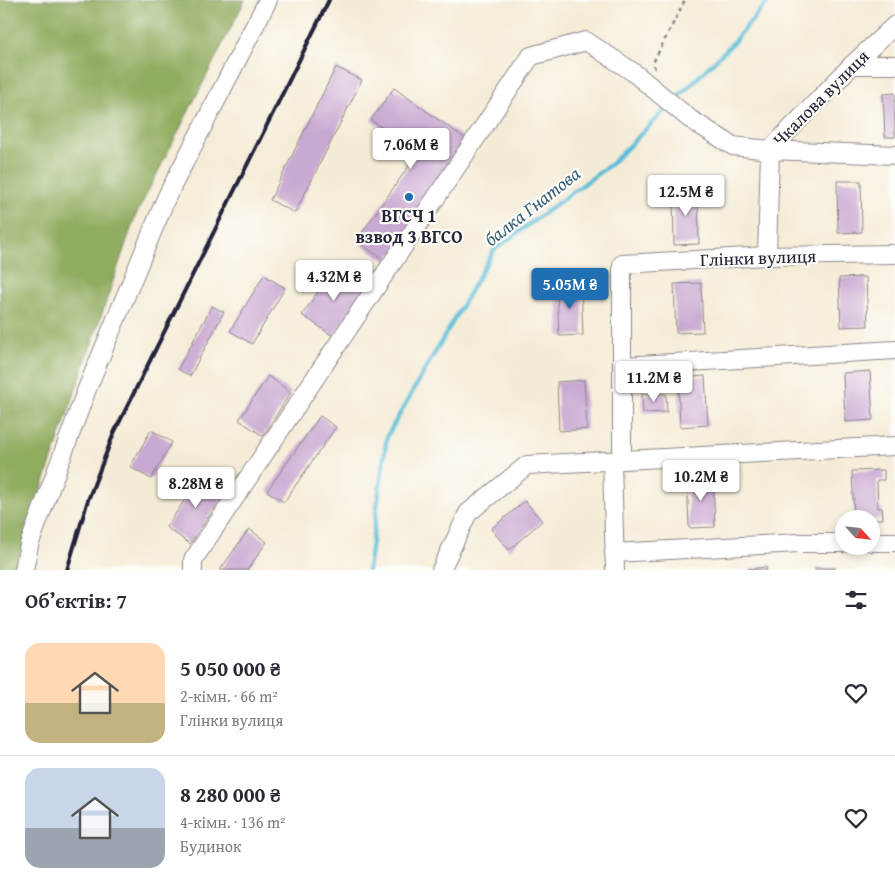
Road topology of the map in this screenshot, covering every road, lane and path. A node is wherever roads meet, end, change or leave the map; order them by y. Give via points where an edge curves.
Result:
1 (268, 0) edge
2 (685, 0) edge
3 (895, 25) edge
4 (852, 65) junction
5 (895, 65) edge
6 (656, 72) dead end
7 (770, 150) junction
8 (895, 155) edge
9 (895, 254) edge
10 (767, 256) junction
11 (895, 350) edge
12 (622, 366) junction
13 (895, 446) edge
14 (617, 460) junction
15 (880, 542) edge
16 (895, 542) edge
17 (835, 543) edge
18 (614, 562) edge
19 (24, 570) edge
20 (193, 570) edge
21 (441, 570) edge

1 - 19 street via 167,196 87,389 29,545
2 - 6 path via 653,63
3 - 4 street, Чкалова вулиця
4 - 5 street
4 - 7 street, Чкалова вулиця
7 - 8 street
7 - 10 street
7 - 20 street via 733,146 586,41 531,56 194,560
9 - 10 street, Глінки вулиця
10 - 12 street, Глінки вулиця via 622,264
11 - 12 street
12 - 14 street
13 - 14 street
14 - 18 street
14 - 21 street via 527,465 468,513
15 - 16 street
17 - 18 street

